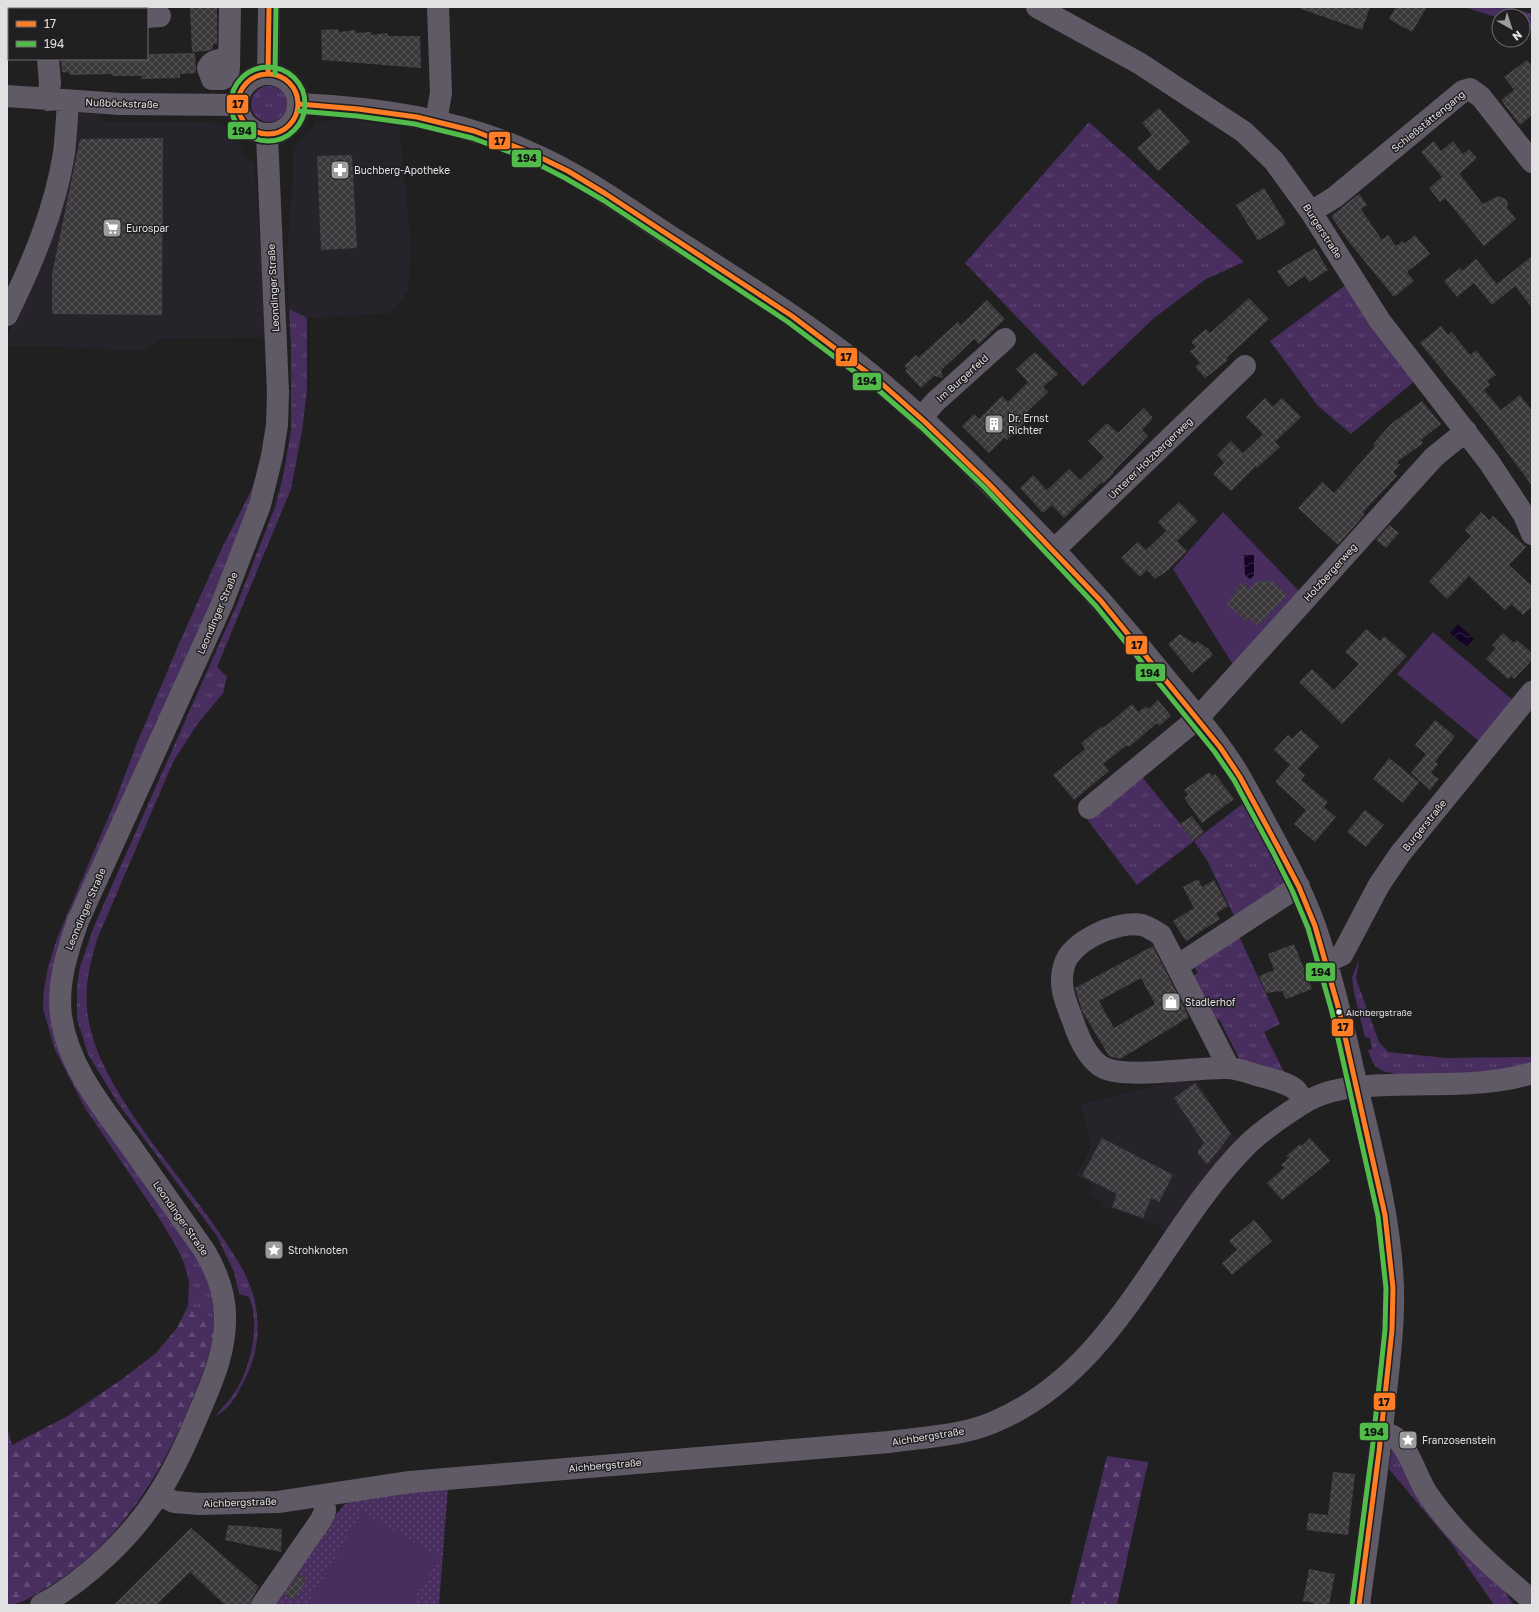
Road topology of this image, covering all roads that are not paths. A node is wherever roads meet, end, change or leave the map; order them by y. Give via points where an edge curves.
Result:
1 (230, 7) edge
2 (269, 7) edge
3 (438, 7) edge
4 (1037, 7) edge
5 (229, 58) dead end
6 (48, 60) edge
7 (268, 74) junction
8 (7, 96) edge
9 (58, 100) junction
10 (299, 104) junction
11 (238, 106) junction
12 (436, 121) junction
13 (267, 135) junction
14 (1532, 162) edge
15 (1311, 212) junction
16 (7, 315) edge
17 (1005, 339) dead end
18 (1245, 366) dead end
19 (921, 418) junction
20 (1466, 431) junction
21 (1532, 534) edge
22 (1054, 550) junction
23 (1532, 692) edge
24 (1198, 718) junction
25 (1089, 808) dead end
26 (1299, 886) junction
27 (1326, 962) junction
28 (1176, 966) junction
29 (1229, 1068) junction
30 (1532, 1073) edge
31 (1357, 1086) junction
32 (1304, 1103) junction
33 (1381, 1434) junction
34 (159, 1494) junction
35 (324, 1495) junction
36 (1532, 1600) edge
37 (41, 1605) edge
38 (262, 1605) edge
39 (1358, 1605) edge

1 - 5 street
2 - 7 street
3 - 12 street via 441,93
4 - 15 street, Burgerstraße via 1139,63 1244,132 1274,161
6 - 9 street via 50,83
7 - 10 street via 280,76 290,83 298,96
7 - 11 street via 261,74 246,84 241,91
8 - 9 street, Nußböckstraße
9 - 11 street, Nußböckstraße
9 - 16 street via 64,153 53,203 36,253
10 - 12 street via 383,111
10 - 13 street via 296,118 291,125 276,134
11 - 13 street via 238,112 245,124 255,132
12 - 19 street via 498,139 565,170 789,313 858,364
13 - 34 street, Leondinger Straße via 278,392 277,425 272,456 260,505 222,604 78,921 68,950 60,996 69,1049 86,1081 204,1250 220,1284 225,1314 222,1352 187,1442
14 - 15 street, Schießstättengang via 1481,97 1470,89 1463,91 1335,197
15 - 20 street, Burgerstraße via 1380,320
17 - 19 street, Im Burgerfeld via 935,402
18 - 22 street, Unterer Holzbergerweg
19 - 22 street
20 - 21 street, Burgerstraße via 1508,488
20 - 24 street, Holzbergerweg via 1434,457
22 - 24 street via 1112,613
23 - 27 street, Burgerstraße via 1400,854 1379,885 1342,955
24 - 25 street, Holzbergerweg
24 - 26 street via 1237,772
26 - 27 street
26 - 28 street
27 - 31 street
28 - 29 street
28 - 29 street via 1161,935 1141,925 1118,927 1089,938 1070,954 1064,963 1061,977 1063,992 1075,1027 1094,1061 1115,1072
29 - 32 street via 1271,1078 1296,1090
30 - 31 street, Aichbergstraße via 1492,1081
31 - 32 street, Aichbergstraße via 1330,1092
31 - 33 street via 1381,1192 1391,1257 1393,1293
32 - 35 street, Aichbergstraße via 1277,1121 1237,1156 1110,1330 1073,1371 1027,1407 993,1423 955,1433 889,1442 410,1482
33 - 36 street via 1398,1439 1427,1494 1482,1555
33 - 39 street
34 - 35 street, Aichbergstraße via 174,1502 200,1504 278,1502
34 - 37 street, Leondinger Straße via 107,1555 56,1597
35 - 38 street via 325,1511 321,1520

